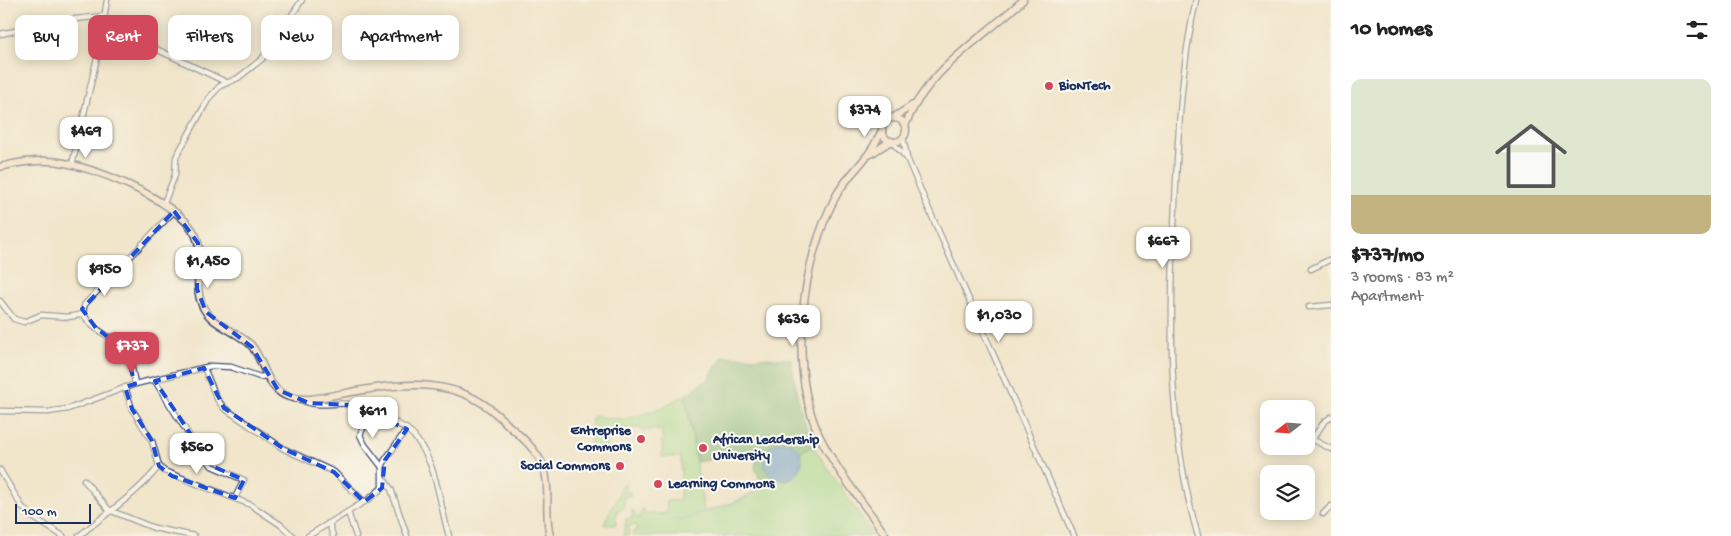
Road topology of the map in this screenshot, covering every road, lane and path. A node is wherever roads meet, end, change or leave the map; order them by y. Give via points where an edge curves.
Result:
1 (107, 0) edge
2 (302, 0) edge
3 (1023, 0) edge
4 (1196, 0) edge
5 (104, 15) edge
6 (88, 18) edge
7 (0, 34) edge
8 (158, 50) edge
9 (96, 60) edge
10 (226, 82) junction
11 (913, 105) junction
12 (894, 117) junction
13 (905, 126) junction
14 (882, 131) junction
15 (903, 137) junction
16 (892, 141) junction
17 (868, 155) junction
18 (907, 158) junction
19 (72, 165) junction
20 (0, 167) edge
21 (164, 203) junction
22 (174, 211) junction
23 (1331, 259) edge
24 (1311, 269) dead end
25 (0, 301) edge
26 (1331, 305) edge
27 (1309, 307) dead end
28 (84, 314) junction
29 (204, 368) junction
30 (267, 376) junction
31 (155, 380) junction
32 (136, 384) junction
33 (125, 387) junction
34 (301, 399) junction
35 (371, 410) junction
36 (0, 411) edge
37 (1331, 417) edge
38 (407, 429) junction
39 (1315, 435) edge
40 (1315, 441) edge
41 (1331, 449) edge
42 (159, 466) junction
43 (382, 467) junction
44 (0, 470) edge
45 (383, 478) junction
46 (84, 480) dead end
47 (235, 498) junction
48 (364, 502) junction
49 (1331, 506) edge
50 (109, 510) junction
51 (348, 512) junction
52 (1323, 514) dead end
53 (329, 523) junction
54 (64, 536) edge
55 (79, 536) edge
56 (194, 536) edge
57 (293, 536) edge
58 (308, 536) edge
59 (333, 536) edge
60 (356, 536) edge
61 (407, 536) edge
62 (449, 536) edge
63 (550, 536) edge
64 (886, 536) edge
65 (1074, 536) edge
66 (1198, 536) edge

1 - 5 street
2 - 10 street via 262,59 238,78
3 - 11 main road via 944,67
4 - 66 street via 1178,128 1171,347 1175,424 1185,488
6 - 7 street
8 - 10 street
9 - 19 street
10 - 21 street via 216,89 176,157 175,175
11 - 12 main road
11 - 13 main road
12 - 13 main road
12 - 14 main road via 886,120
13 - 15 main road
14 - 16 main road via 885,138
14 - 17 main road
15 - 16 main road
15 - 18 street
16 - 17 main road
16 - 18 street
17 - 64 main road via 837,194 815,245 805,295 803,352 807,395 818,433
18 - 65 street
19 - 20 main road via 34,161
19 - 21 main road via 146,192
21 - 22 main road
22 - 28 street via 85,304
22 - 30 main road via 192,229 198,243 197,289 202,305 212,320 252,347
23 - 24 street
25 - 28 street via 14,319 24,322 41,315 68,317
26 - 27 street
28 - 32 street via 109,339 123,346
29 - 30 street via 220,366
29 - 31 street
29 - 48 street via 224,408 284,450 334,472
30 - 34 main road via 282,394
31 - 32 street
31 - 47 street via 212,466 244,480
32 - 33 street
33 - 36 street via 68,409
33 - 42 street via 132,409 152,441
34 - 35 street via 318,405 346,404
34 - 63 main road via 370,388 422,386 453,390 482,403 532,447 540,460 546,478 546,516
35 - 38 street
35 - 43 street via 360,435
37 - 39 street
38 - 43 street
38 - 62 street via 418,440 431,464
40 - 41 street
42 - 47 street via 172,476
42 - 50 street via 148,481
43 - 45 street
44 - 54 street via 22,507
45 - 48 street via 382,488
45 - 61 street via 391,490
46 - 50 street
47 - 57 street via 269,516
48 - 51 street
49 - 52 street
50 - 55 street
50 - 56 street via 154,528
51 - 53 street
51 - 60 street
53 - 58 street
53 - 59 street

